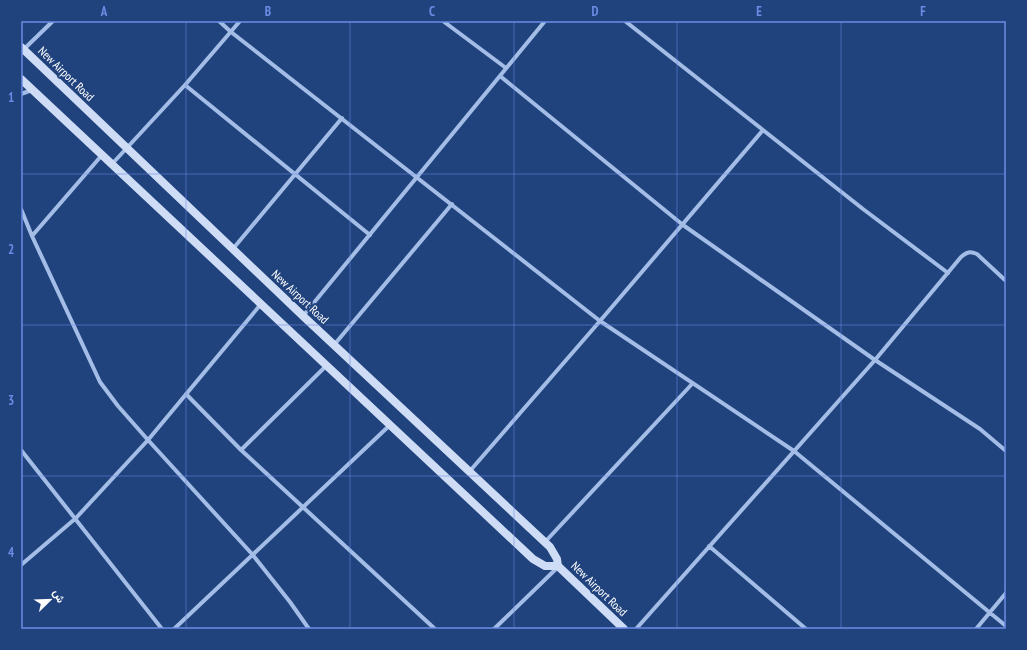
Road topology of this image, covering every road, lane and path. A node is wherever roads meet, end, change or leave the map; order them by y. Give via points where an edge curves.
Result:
1 (53, 21) edge
2 (219, 21) edge
3 (240, 21) edge
4 (443, 21) edge
5 (545, 21) edge
6 (625, 21) edge
7 (230, 32) junction
8 (22, 48) edge
9 (506, 68) junction
10 (500, 76) junction
11 (21, 79) edge
12 (185, 85) junction
13 (32, 90) junction
14 (21, 94) edge
15 (342, 118) junction
16 (763, 130) junction
17 (126, 148) junction
18 (102, 155) junction
19 (111, 164) junction
20 (295, 175) junction
21 (417, 177) junction
22 (452, 204) junction
23 (21, 209) edge
24 (683, 224) junction
25 (370, 234) junction
26 (32, 236) junction
27 (232, 250) junction
28 (948, 273) junction
29 (1006, 280) edge
30 (261, 304) junction
31 (302, 316) junction
32 (600, 321) junction
33 (334, 346) junction
34 (875, 360) junction
35 (327, 365) junction
36 (692, 384) junction
37 (186, 394) junction
38 (390, 425) junction
39 (148, 440) junction
40 (21, 450) edge
41 (241, 450) junction
42 (794, 451) junction
43 (1006, 451) edge
44 (469, 472) junction
45 (304, 507) junction
46 (76, 518) junction
47 (545, 542) junction
48 (709, 546) junction
49 (252, 554) junction
50 (21, 565) edge
51 (558, 566) junction
52 (1006, 593) edge
53 (990, 612) junction
54 (1006, 626) edge
55 (162, 629) edge
56 (174, 629) edge
57 (309, 629) edge
58 (435, 629) edge
59 (494, 629) edge
60 (624, 629) edge
61 (636, 629) edge
62 (806, 629) edge
63 (976, 629) edge

1 - 8 street
2 - 7 street
3 - 7 street
4 - 9 street
5 - 9 street
6 - 16 street
7 - 12 street
7 - 15 street
8 - 17 street, New Airport Road
9 - 10 street
10 - 21 street
10 - 24 street
11 - 13 street, New Airport Road
12 - 17 street
12 - 20 street
13 - 14 street
13 - 18 street, New Airport Road
15 - 20 street
15 - 21 street
16 - 24 street
16 - 28 street
17 - 19 street
17 - 27 street, New Airport Road
18 - 19 street, New Airport Road
18 - 26 street
19 - 30 street, New Airport Road
20 - 25 street
20 - 27 street
21 - 22 street
21 - 25 street
22 - 32 street
22 - 33 street
23 - 26 street
24 - 32 street
24 - 34 street
25 - 31 street
26 - 39 street via 100,382
27 - 31 street, New Airport Road
28 - 29 street via 961,257 971,252 981,257
28 - 34 street
30 - 35 street, New Airport Road
30 - 37 street
31 - 33 street, New Airport Road
32 - 36 street
32 - 44 street
33 - 44 street, New Airport Road
34 - 42 street
34 - 43 street via 975,426
35 - 38 street, New Airport Road
35 - 41 street
36 - 42 street
36 - 47 street
37 - 39 street
37 - 41 street
38 - 45 street
38 - 51 street, New Airport Road via 533,559 545,566
39 - 46 street
39 - 49 street
40 - 46 street
41 - 45 street
42 - 48 street
42 - 53 street
44 - 47 street, New Airport Road
45 - 49 street
45 - 58 street
46 - 50 street
46 - 55 street
47 - 51 street, New Airport Road via 554,553
48 - 61 street
48 - 62 street
49 - 56 street
49 - 57 street
51 - 59 street
51 - 60 street, New Airport Road
52 - 53 street
53 - 54 street
53 - 63 street

